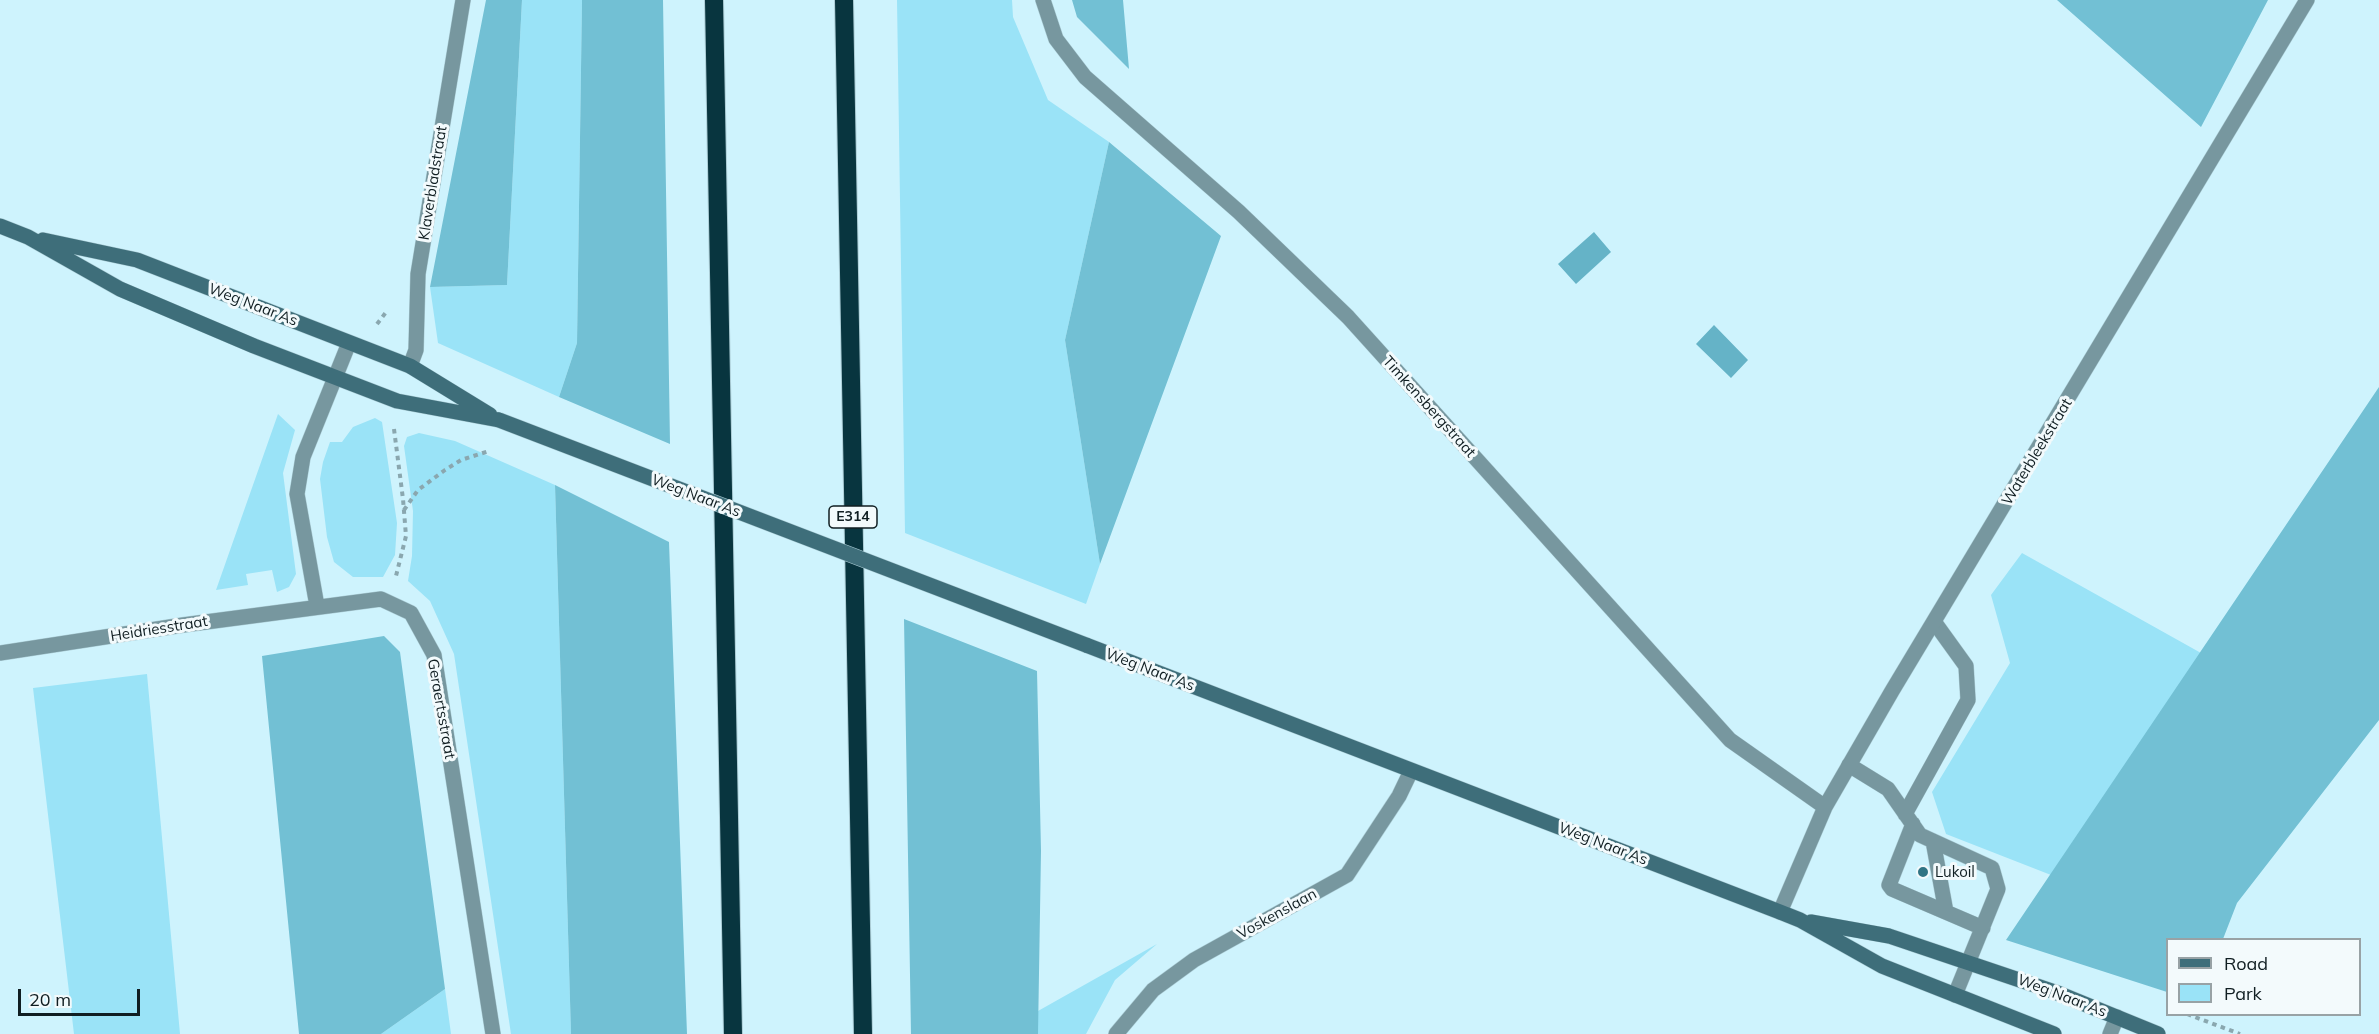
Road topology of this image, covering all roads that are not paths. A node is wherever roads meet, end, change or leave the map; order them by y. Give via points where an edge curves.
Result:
1 (463, 0) edge
2 (714, 0) edge
3 (844, 0) edge
4 (1042, 0) edge
5 (2307, 0) edge
6 (0, 226) edge
7 (28, 237) junction
8 (349, 343) junction
9 (410, 366) junction
10 (337, 378) junction
11 (499, 420) junction
12 (317, 606) junction
13 (1935, 623) junction
14 (0, 653) edge
15 (1849, 765) junction
16 (1411, 771) junction
17 (1825, 807) junction
18 (1909, 819) junction
19 (1933, 841) junction
20 (1780, 912) junction
21 (1946, 912) junction
22 (1800, 920) junction
23 (1983, 928) junction
24 (1969, 963) junction
25 (1955, 995) junction
26 (2117, 1017) junction
27 (493, 1034) edge
28 (733, 1034) edge
29 (863, 1034) edge
30 (1116, 1034) edge
31 (2054, 1034) edge
32 (2110, 1034) edge
33 (2158, 1034) edge

1 - 9 street, Klaverbladstraat via 418,274 416,350
2 - 28 highway
3 - 29 highway, E314
4 - 17 street, Timkensbergstraat via 1056,39 1085,77 1239,212 1348,317 1730,740
5 - 13 street, Waterbleekstraat
6 - 7 main road, Weg Naar As
7 - 8 main road, Weg Naar As via 138,260
7 - 10 main road, Weg Naar As via 120,290
8 - 9 main road, Weg Naar As
8 - 10 street
9 - 11 main road, Weg Naar As
10 - 11 main road, Weg Naar As via 397,401
10 - 12 street via 303,457 297,494
11 - 16 main road, Weg Naar As, bridge
12 - 14 street, Heidriesstraat
12 - 27 street, Geraertsstraat via 381,599 411,613 434,655
13 - 15 street, Waterbleekstraat
13 - 18 street via 1966,666 1968,700
15 - 17 street, Waterbleekstraat
15 - 18 street via 1888,789
16 - 20 main road, Weg Naar As
16 - 30 street, Voskenslaan via 1347,875 1194,960 1153,990
17 - 20 street, Waterbleekstraat
18 - 19 street via 1920,835
18 - 21 street via 1889,885
19 - 21 street
19 - 23 street via 1992,868 1998,889
20 - 22 main road, Weg Naar As
21 - 23 street
22 - 24 main road, Weg Naar As via 1890,936
22 - 25 main road, Weg Naar As via 1882,966
23 - 24 street
24 - 25 street
24 - 26 main road, Weg Naar As
25 - 31 main road, Weg Naar As
26 - 32 street, Weg Naar As
26 - 33 main road, Weg Naar As

